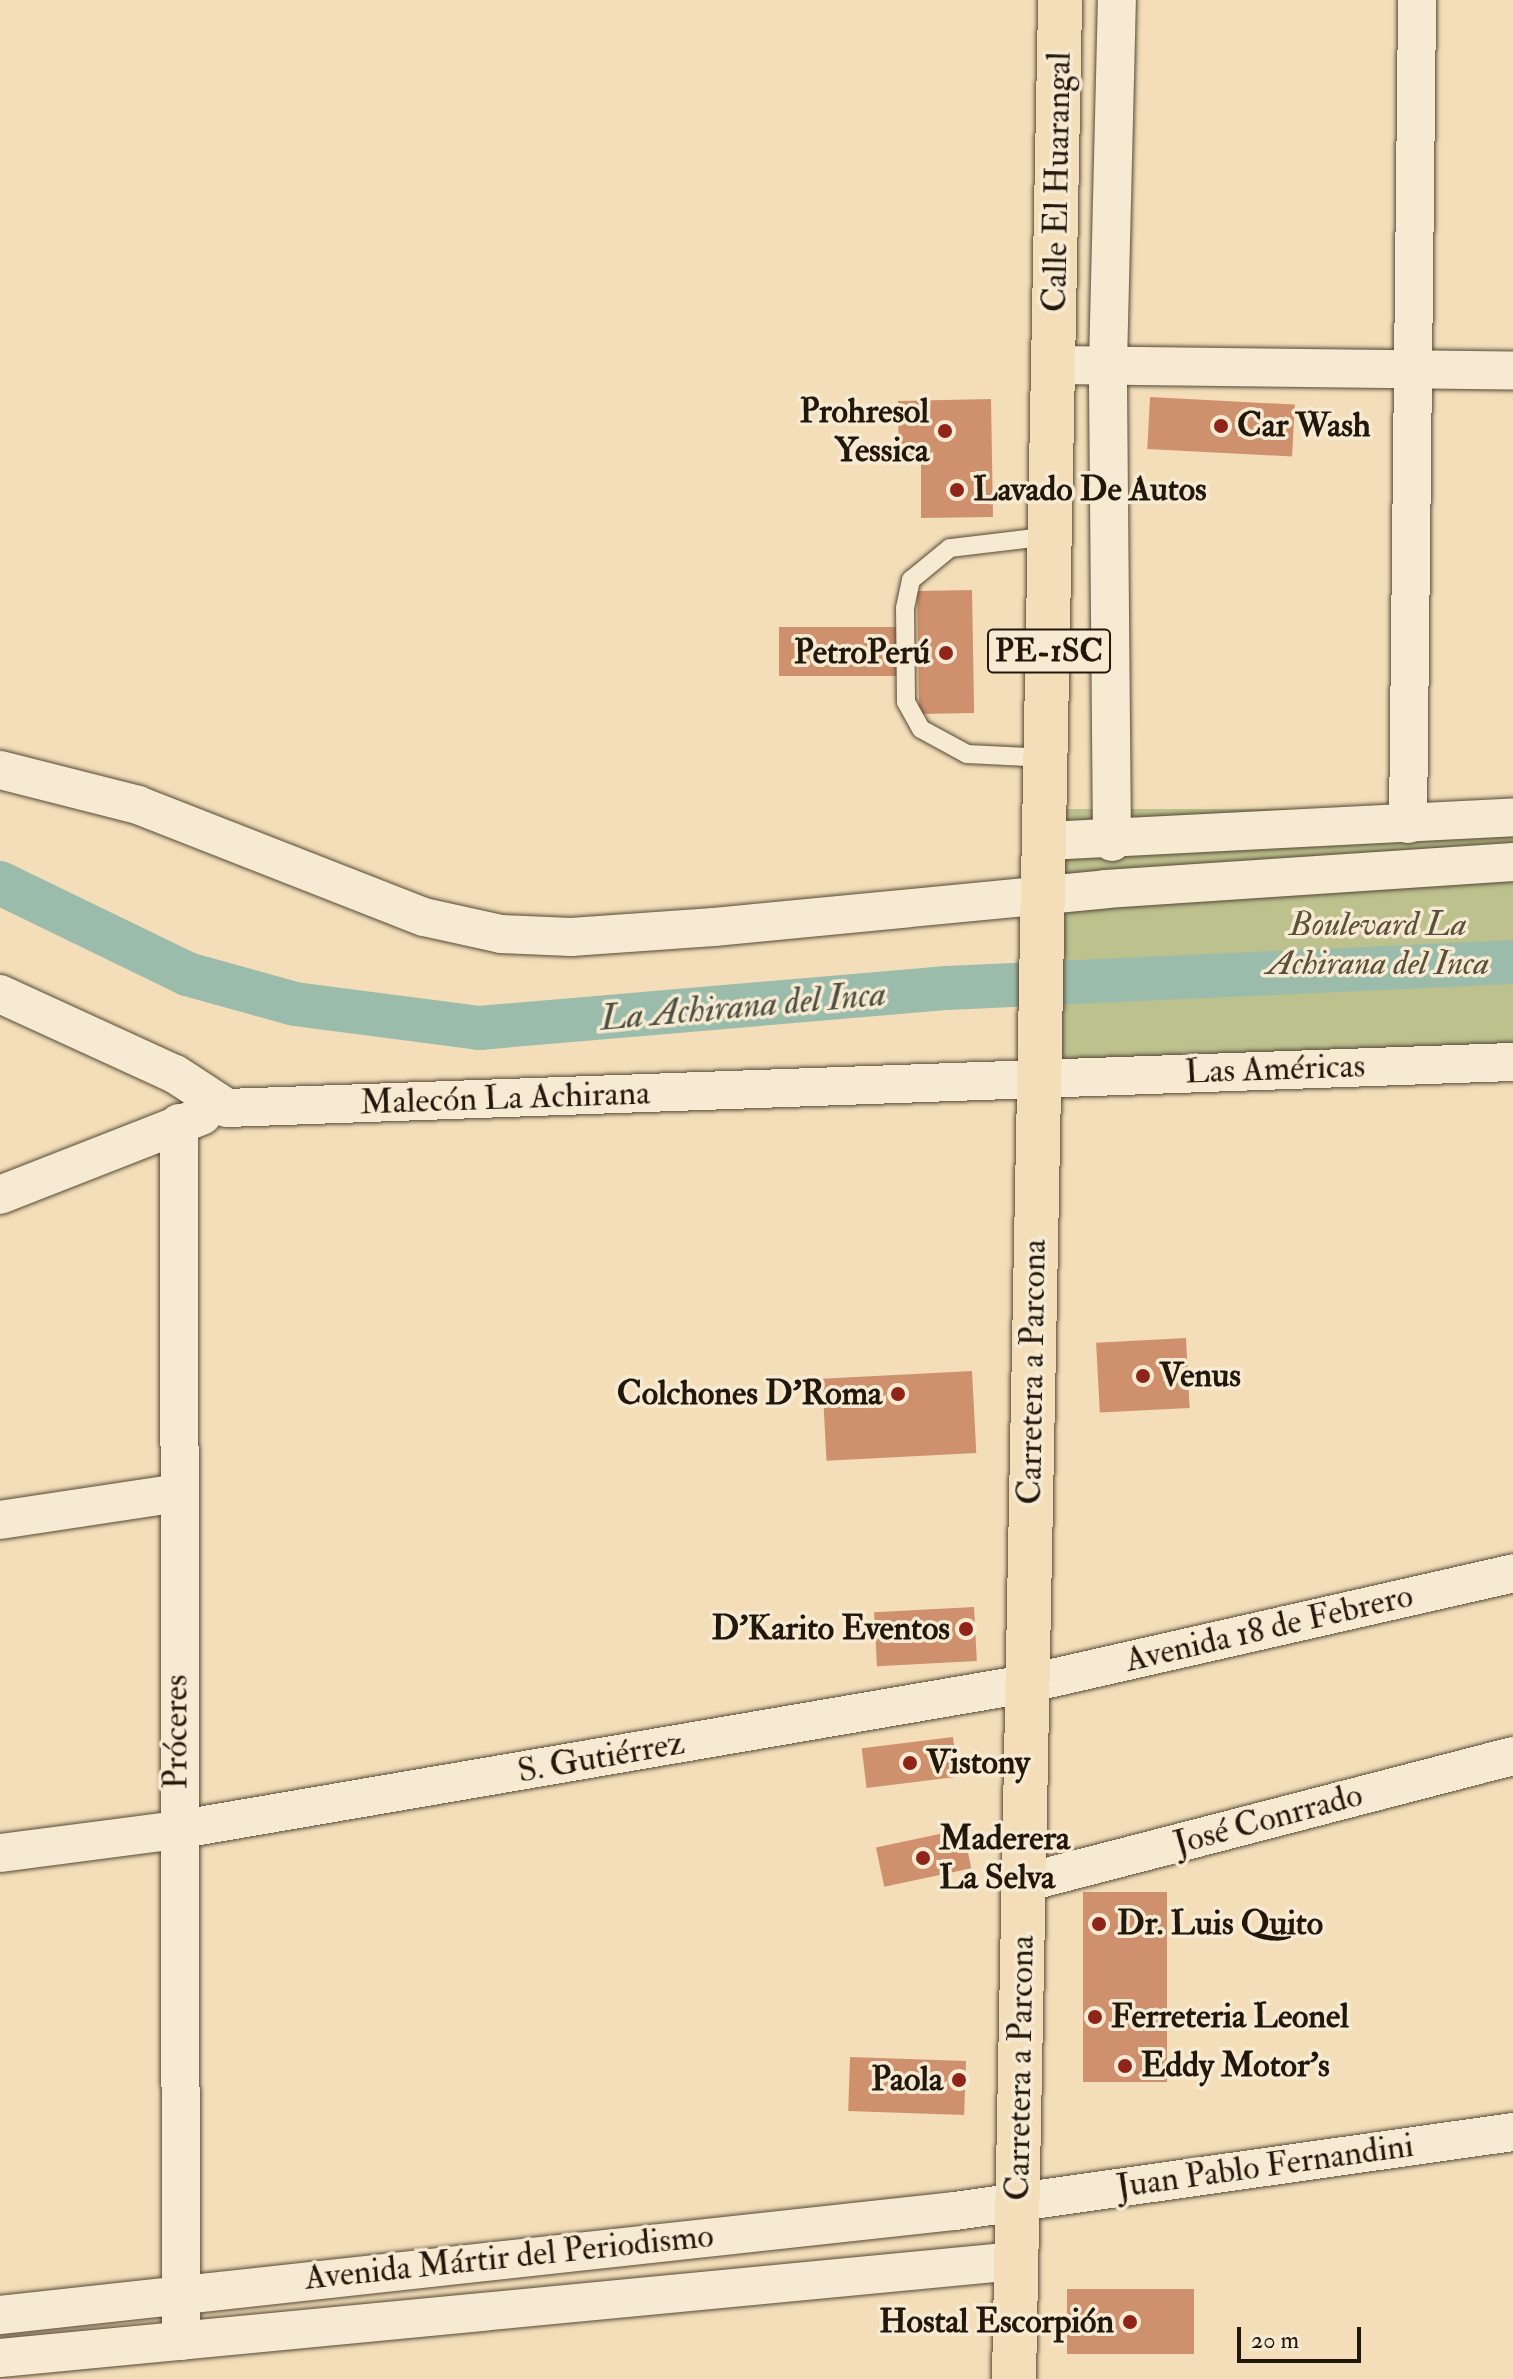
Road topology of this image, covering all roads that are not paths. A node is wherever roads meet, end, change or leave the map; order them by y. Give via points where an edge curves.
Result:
1 (1060, 0) edge
2 (1117, 0) edge
3 (1417, 0) edge
4 (1108, 364) junction
5 (1054, 365) junction
6 (1413, 371) junction
7 (1513, 371) edge
8 (1051, 536) junction
9 (1047, 758) junction
10 (0, 770) edge
11 (1513, 817) edge
12 (1408, 824) junction
13 (1046, 841) junction
14 (1112, 842) junction
15 (1513, 862) edge
16 (1042, 917) junction
17 (0, 994) edge
18 (1037, 1062) junction
19 (1513, 1062) edge
20 (227, 1108) junction
21 (179, 1123) junction
22 (0, 1195) edge
23 (178, 1493) junction
24 (0, 1520) edge
25 (1513, 1573) edge
26 (1026, 1684) junction
27 (1513, 1756) edge
28 (176, 1830) junction
29 (0, 1853) edge
30 (1024, 1883) junction
31 (1513, 2132) edge
32 (1017, 2199) junction
33 (1015, 2261) junction
34 (181, 2292) junction
35 (88, 2304) junction
36 (0, 2315) edge
37 (181, 2341) junction
38 (0, 2358) edge
39 (91, 2364) edge
40 (1014, 2379) edge

1 - 5 main road, Calle El Huarangal / PE-1SC
2 - 4 street
3 - 6 street
4 - 5 street
4 - 6 street
4 - 14 street
5 - 8 main road, Carretera a Parcona / PE-1SC
6 - 7 street
6 - 12 street
8 - 9 main road, Carretera a Parcona / PE-1SC
8 - 9 lane via 950,548 911,580 905,608 906,702 921,729 967,754
9 - 13 main road, Carretera a Parcona / PE-1SC
10 - 16 street via 138,805 424,917 501,934 571,937
11 - 12 street
12 - 14 street
13 - 14 street
13 - 16 main road, Carretera a Parcona / PE-1SC
15 - 16 street
16 - 18 main road, Carretera a Parcona / PE-1SC
17 - 20 street via 175,1074
18 - 19 street, Las Américas
18 - 20 street, Malecón La Achirana
18 - 26 main road, Carretera a Parcona / PE-1SC
20 - 21 street, Malecón La Achirana
21 - 22 street, Malecón La Achirana
21 - 23 street, Próceres
23 - 24 street
23 - 28 street, Próceres
25 - 26 street, Avenida 18 de Febrero
26 - 28 street, S. Gutiérrez
26 - 30 main road, Carretera a Parcona / PE-1SC
27 - 30 street, José Conrrado
28 - 29 street, S. Gutiérrez
28 - 34 street, Próceres
30 - 32 main road, Carretera a Parcona / PE-1SC
31 - 32 street, Juan Pablo Fernandini
32 - 33 main road, Carretera a Parcona / PE-1SC
32 - 34 street, Avenida Mártir del Periodismo
33 - 37 street, Avenida Mártir del Periodismo
33 - 40 main road, Carretera a Parcona / PE-1SC
34 - 35 street, Avenida Mártir del Periodismo
34 - 37 street, Próceres
35 - 36 street, Avenida Mártir del Periodismo
35 - 39 street
37 - 39 street, Avenida Mártir del Periodismo
38 - 39 street, Avenida Mártir del Periodismo

